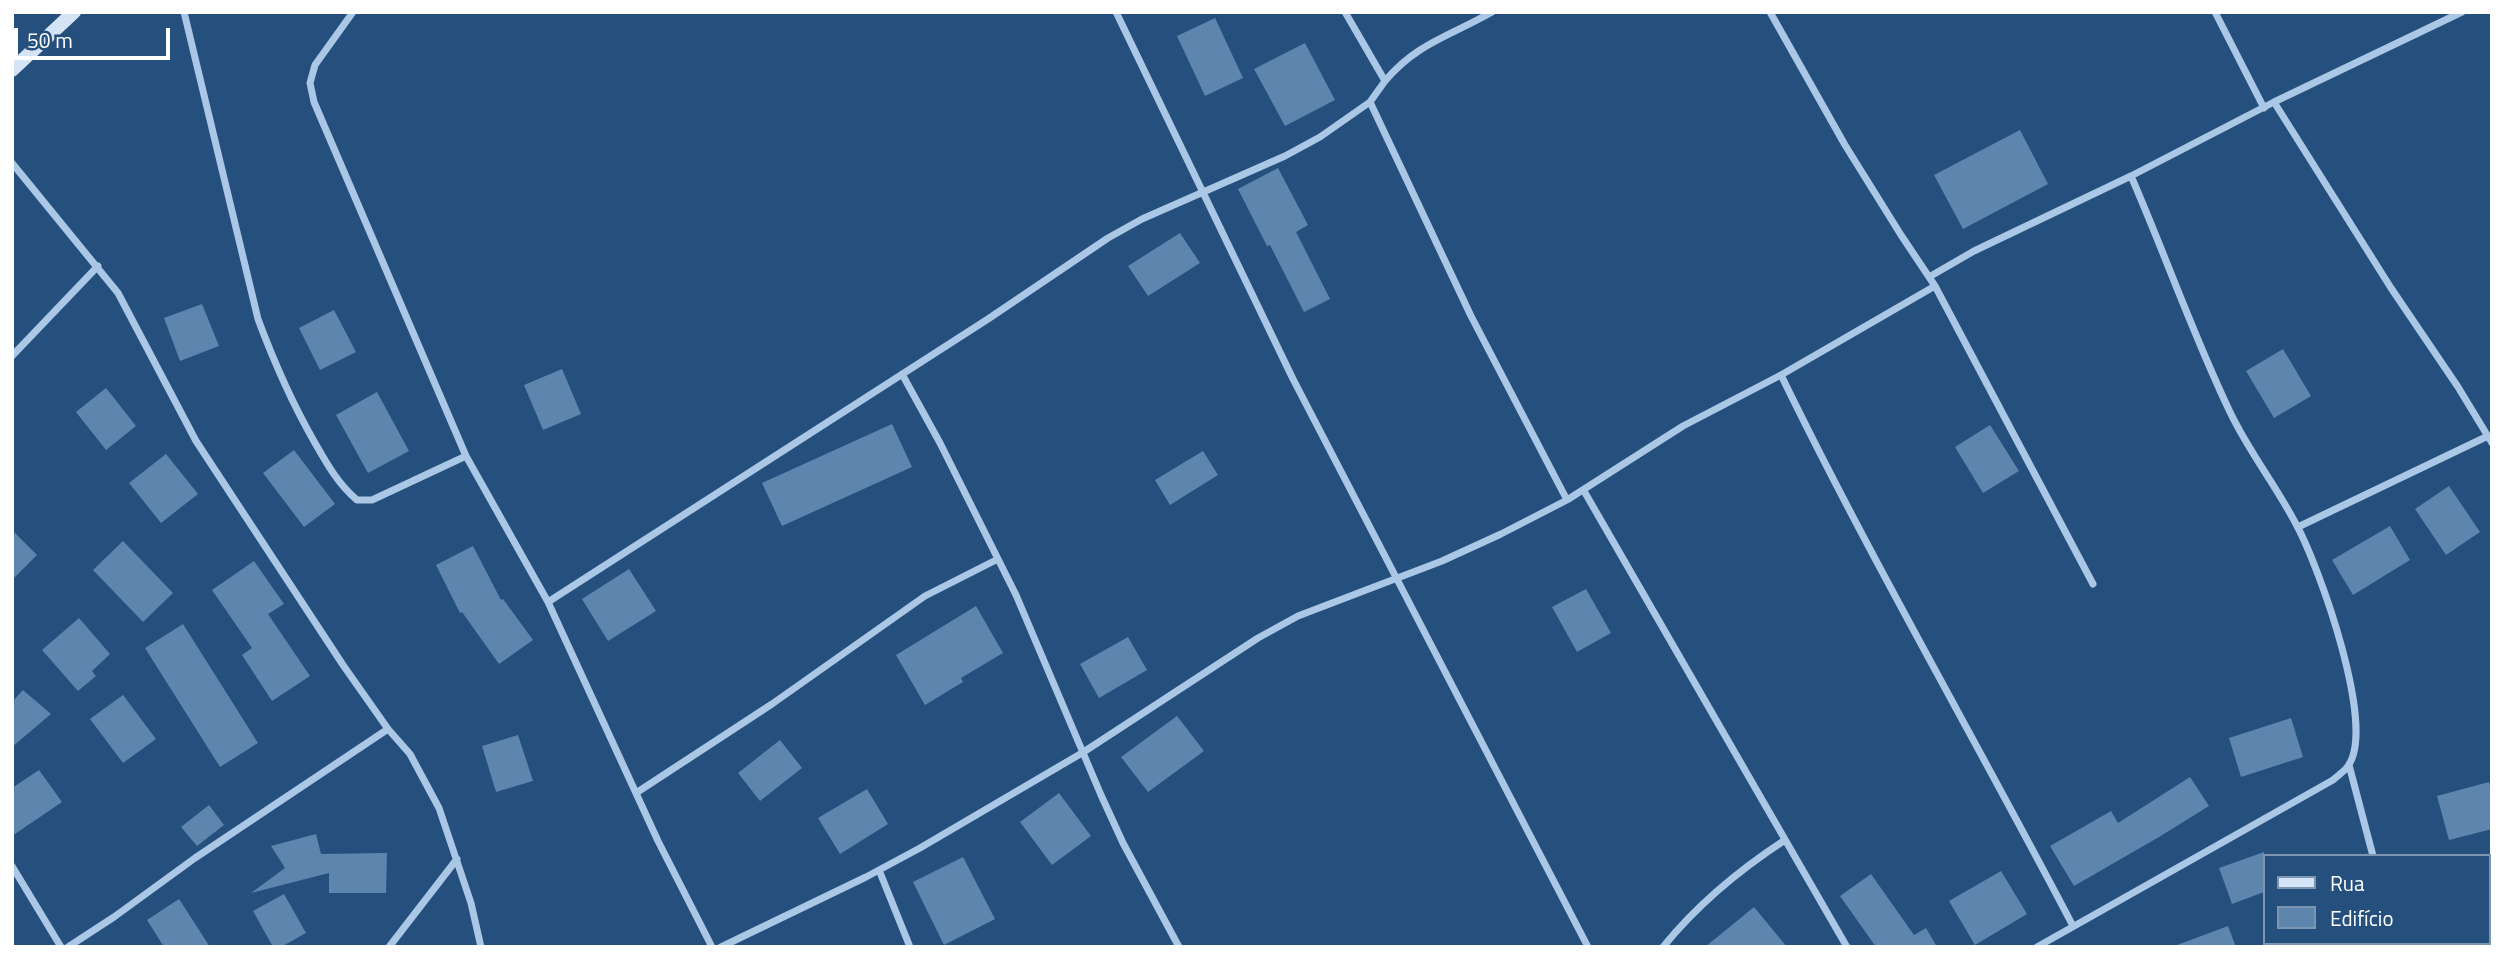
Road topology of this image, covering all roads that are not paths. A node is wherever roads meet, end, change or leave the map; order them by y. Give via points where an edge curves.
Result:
1 (74, 12) edge
2 (184, 12) edge
3 (353, 12) edge
4 (1116, 12) edge
5 (1346, 12) edge
6 (1492, 12) edge
7 (1770, 12) edge
8 (2215, 12) edge
9 (2462, 12) edge
10 (12, 70) edge
11 (1385, 81) junction
12 (1370, 102) junction
13 (2274, 103) junction
14 (2264, 108) junction
15 (12, 163) edge
16 (2132, 176) junction
17 (1202, 193) junction
18 (98, 266) junction
19 (1929, 277) junction
20 (1936, 286) junction
21 (12, 356) edge
22 (902, 374) junction
23 (1782, 375) junction
24 (2490, 440) edge
25 (466, 456) junction
26 (1584, 491) junction
27 (1567, 500) junction
28 (2298, 527) junction
29 (998, 559) junction
30 (1397, 578) junction
31 (2093, 584) dead end
32 (548, 602) junction
33 (388, 729) junction
34 (1082, 753) junction
35 (2349, 765) junction
36 (636, 793) junction
37 (1784, 840) junction
38 (2372, 854) edge
39 (457, 859) junction
40 (12, 866) edge
41 (879, 870) junction
42 (2073, 926) junction
43 (61, 947) edge
44 (68, 947) edge
45 (389, 947) edge
46 (481, 947) edge
47 (712, 947) edge
48 (721, 947) edge
49 (911, 947) edge
50 (1179, 947) edge
51 (1588, 947) edge
52 (1663, 947) edge
53 (1847, 947) edge
54 (2037, 947) edge

1 - 10 main road
2 - 25 street via 258,319 293,404 329,467 357,500 372,500
3 - 25 street via 315,65 310,83 314,102
4 - 17 street
5 - 11 street
6 - 11 street via 1422,47
7 - 19 street via 1845,145
8 - 14 street
9 - 13 street
11 - 12 street
12 - 17 street via 1285,156
12 - 27 street via 1471,316
13 - 14 street
13 - 24 street
14 - 16 street
15 - 18 street
16 - 19 street
16 - 28 street via 2229,411
17 - 22 street via 1108,238
17 - 30 street via 1322,438
18 - 21 street
18 - 33 street via 128,311 196,441
19 - 20 street
20 - 23 street
20 - 31 street
22 - 29 street
22 - 32 street
23 - 26 street via 1683,426
23 - 42 street via 1892,591
24 - 28 street
25 - 32 street
26 - 27 street
26 - 37 street
27 - 30 street
28 - 35 street via 2340,636 2356,727
29 - 34 street
29 - 36 street via 925,596
30 - 34 street via 1298,616 1258,638
30 - 51 street
32 - 36 street
33 - 39 street via 426,780
33 - 44 street
34 - 41 street
34 - 50 street via 1123,843
35 - 38 street
35 - 42 street via 2333,780
36 - 47 street
37 - 52 street via 1694,912
37 - 53 street
39 - 45 street
39 - 46 street
40 - 43 street
41 - 48 street
41 - 49 street
42 - 54 street

